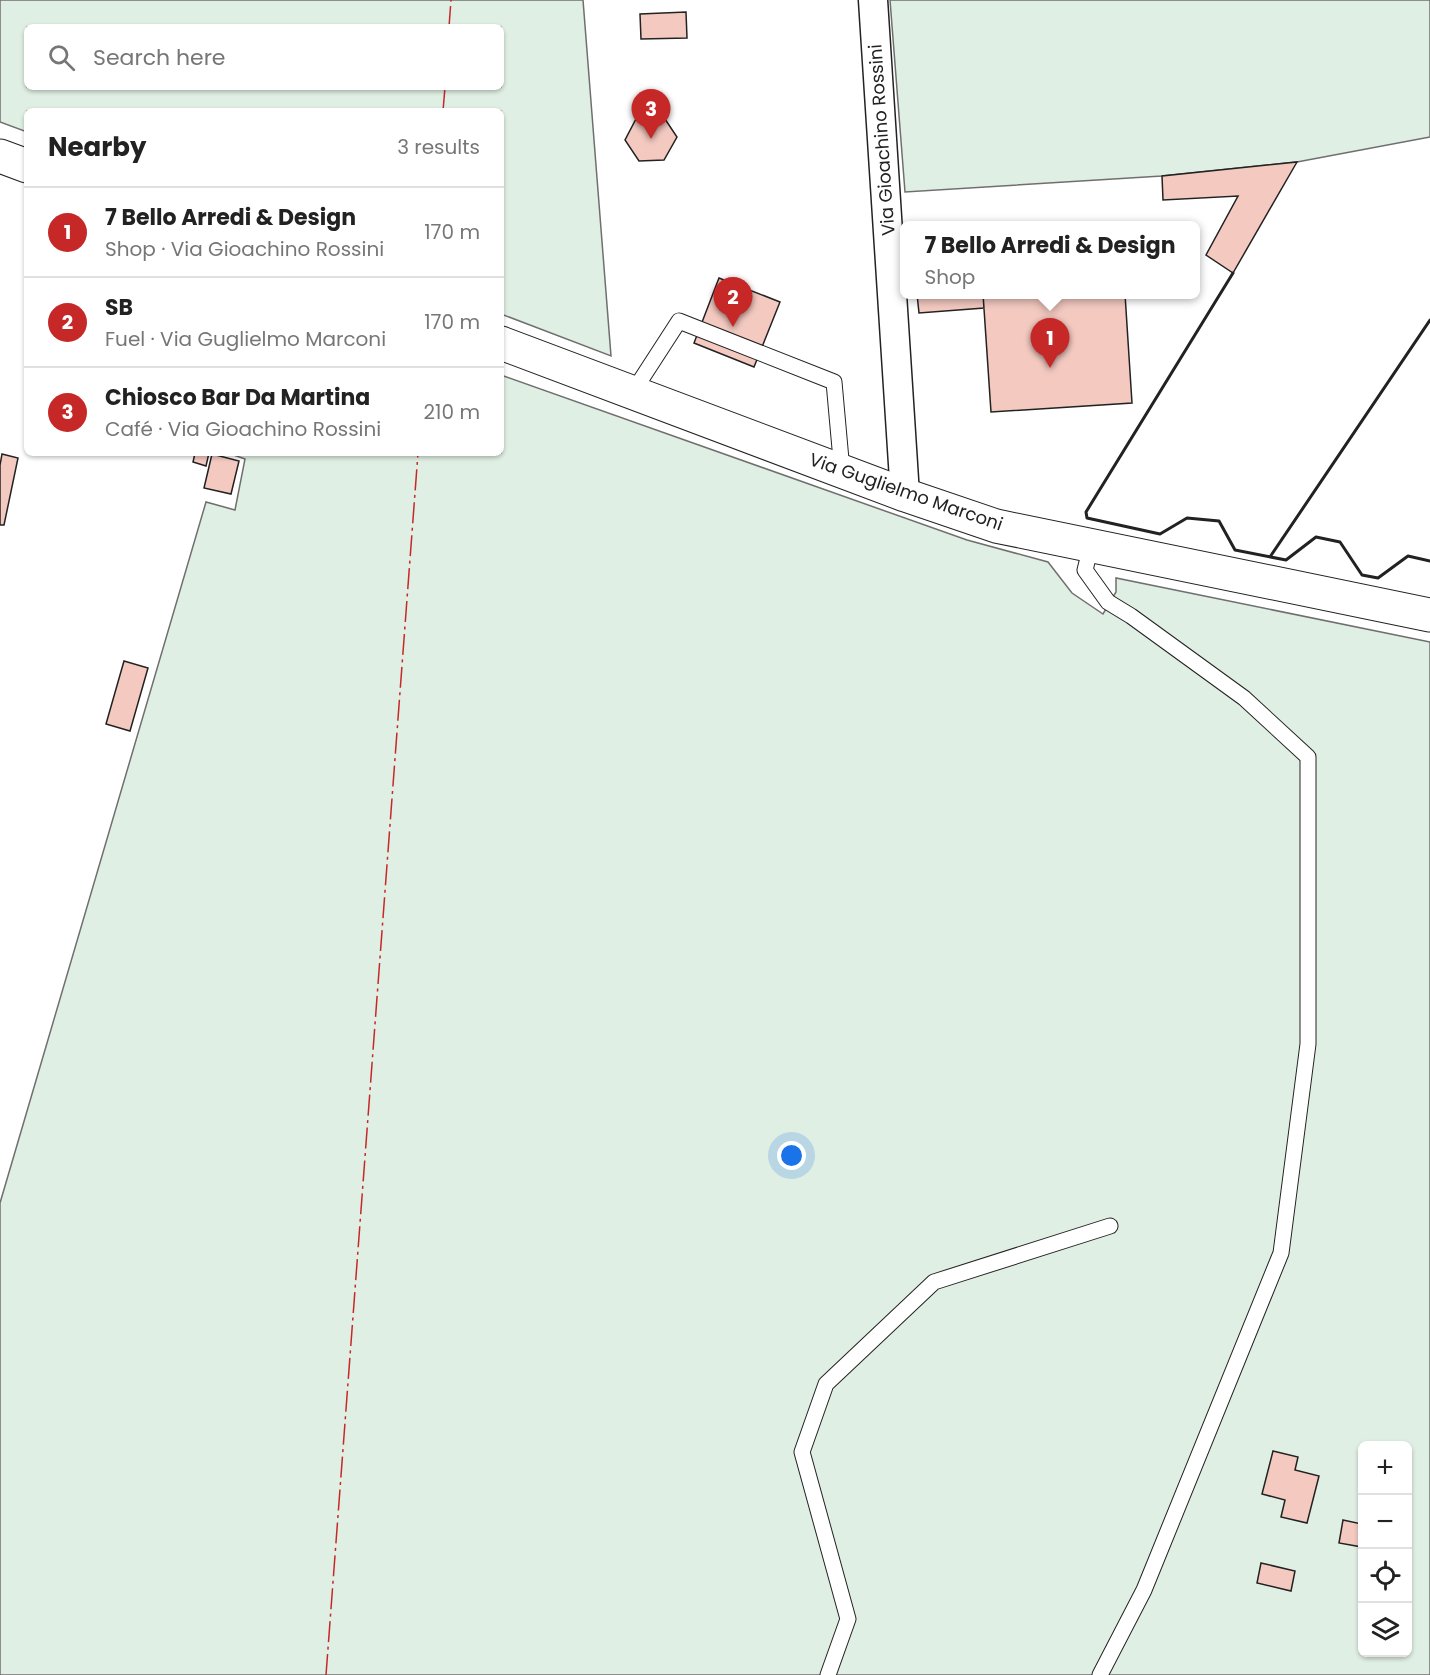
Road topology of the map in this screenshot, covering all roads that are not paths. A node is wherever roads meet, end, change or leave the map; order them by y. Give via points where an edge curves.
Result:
1 (873, 0) edge
2 (0, 156) edge
3 (24, 165) edge
4 (504, 344) edge
5 (633, 392) junction
6 (842, 471) junction
7 (905, 495) junction
8 (1091, 546) junction
9 (1430, 615) edge
10 (1110, 1226) dead end
11 (828, 1675) edge
12 (1100, 1675) edge

1 - 7 street, Via Gioachino Rossini
2 - 3 main road
4 - 5 main road, Via Guglielmo Marconi
5 - 6 main road, Via Guglielmo Marconi
5 - 6 lane via 680,321 834,382
6 - 7 main road, Via Guglielmo Marconi
7 - 8 main road, Via Guglielmo Marconi via 996,526
8 - 9 main road, Via Guglielmo Marconi
8 - 12 lane via 1085,570 1108,602 1244,699 1308,757 1308,1044 1281,1252 1144,1590
10 - 11 lane via 934,1282 826,1384 802,1452 848,1619

